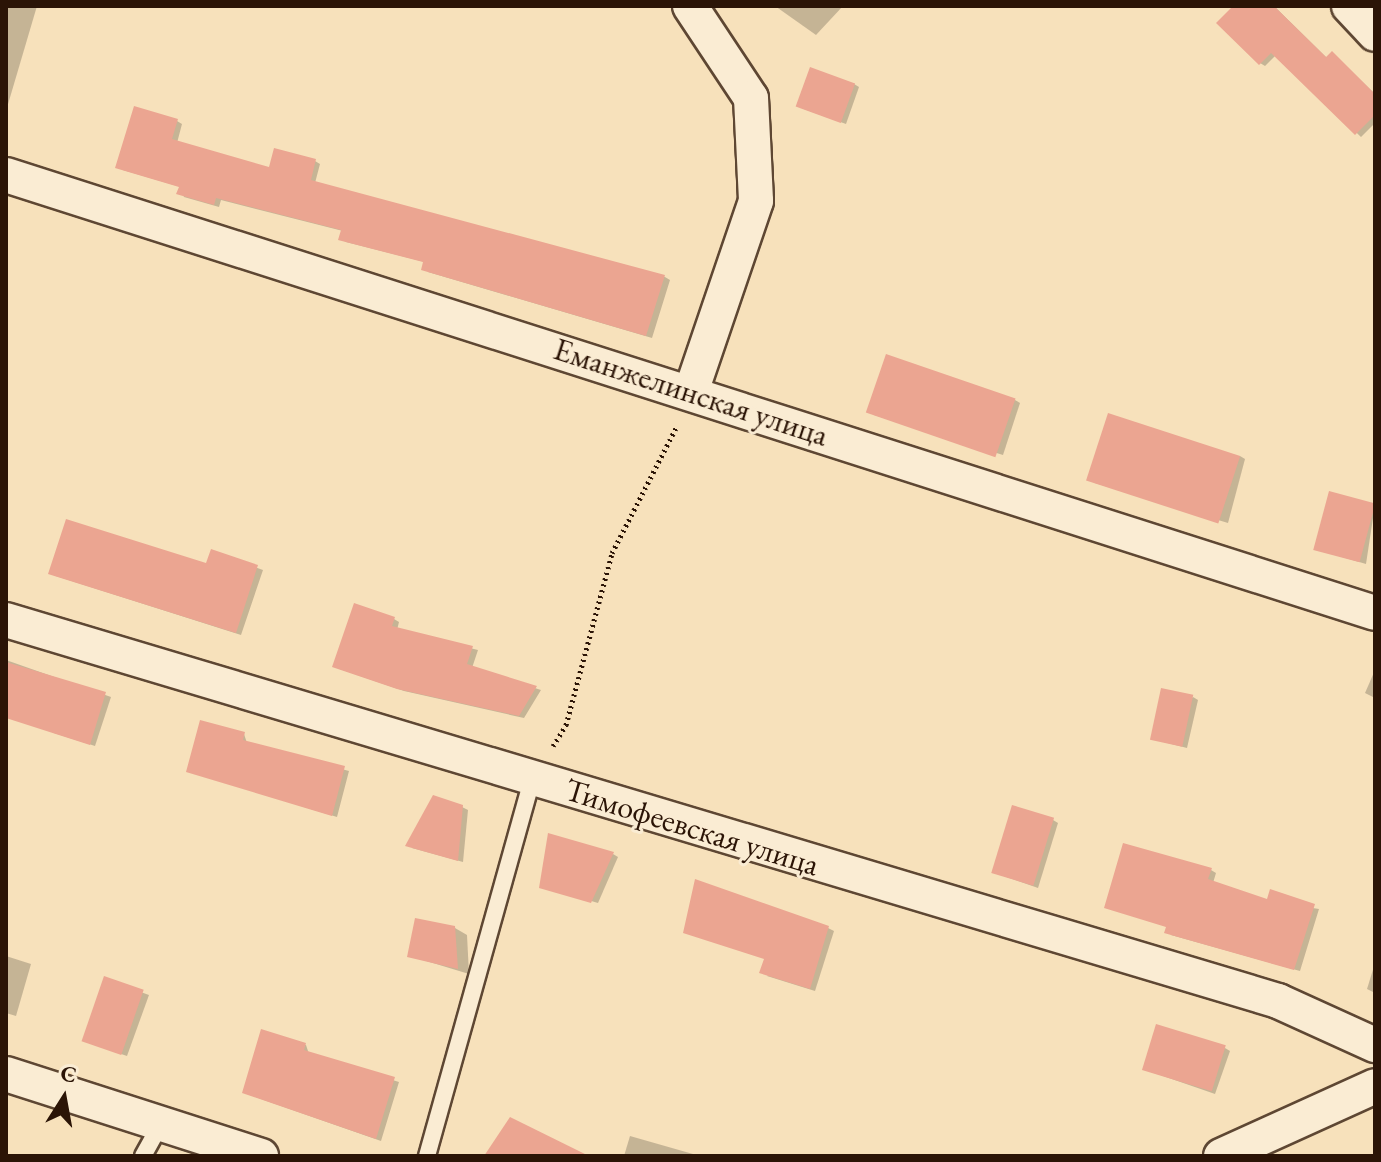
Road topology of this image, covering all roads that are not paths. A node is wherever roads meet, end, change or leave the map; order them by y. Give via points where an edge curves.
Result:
1 (690, 6) edge
2 (1349, 6) edge
3 (1375, 34) edge
4 (6, 175) edge
5 (691, 392) junction
6 (1375, 613) edge
7 (6, 620) edge
8 (532, 780) junction
9 (1375, 1045) edge
10 (6, 1074) edge
11 (1375, 1086) edge
12 (161, 1124) junction
13 (143, 1156) edge
14 (261, 1156) edge
15 (427, 1156) edge
16 (1221, 1156) edge

1 - 5 street via 751,98 756,201
2 - 3 street
4 - 5 street, Еманжелинская улица
5 - 6 street, Еманжелинская улица
7 - 8 street, Тимофеевская улица
8 - 9 street, Тимофеевская улица via 1278,1001
8 - 15 lane
10 - 12 street
11 - 16 street
12 - 13 lane
12 - 14 street

